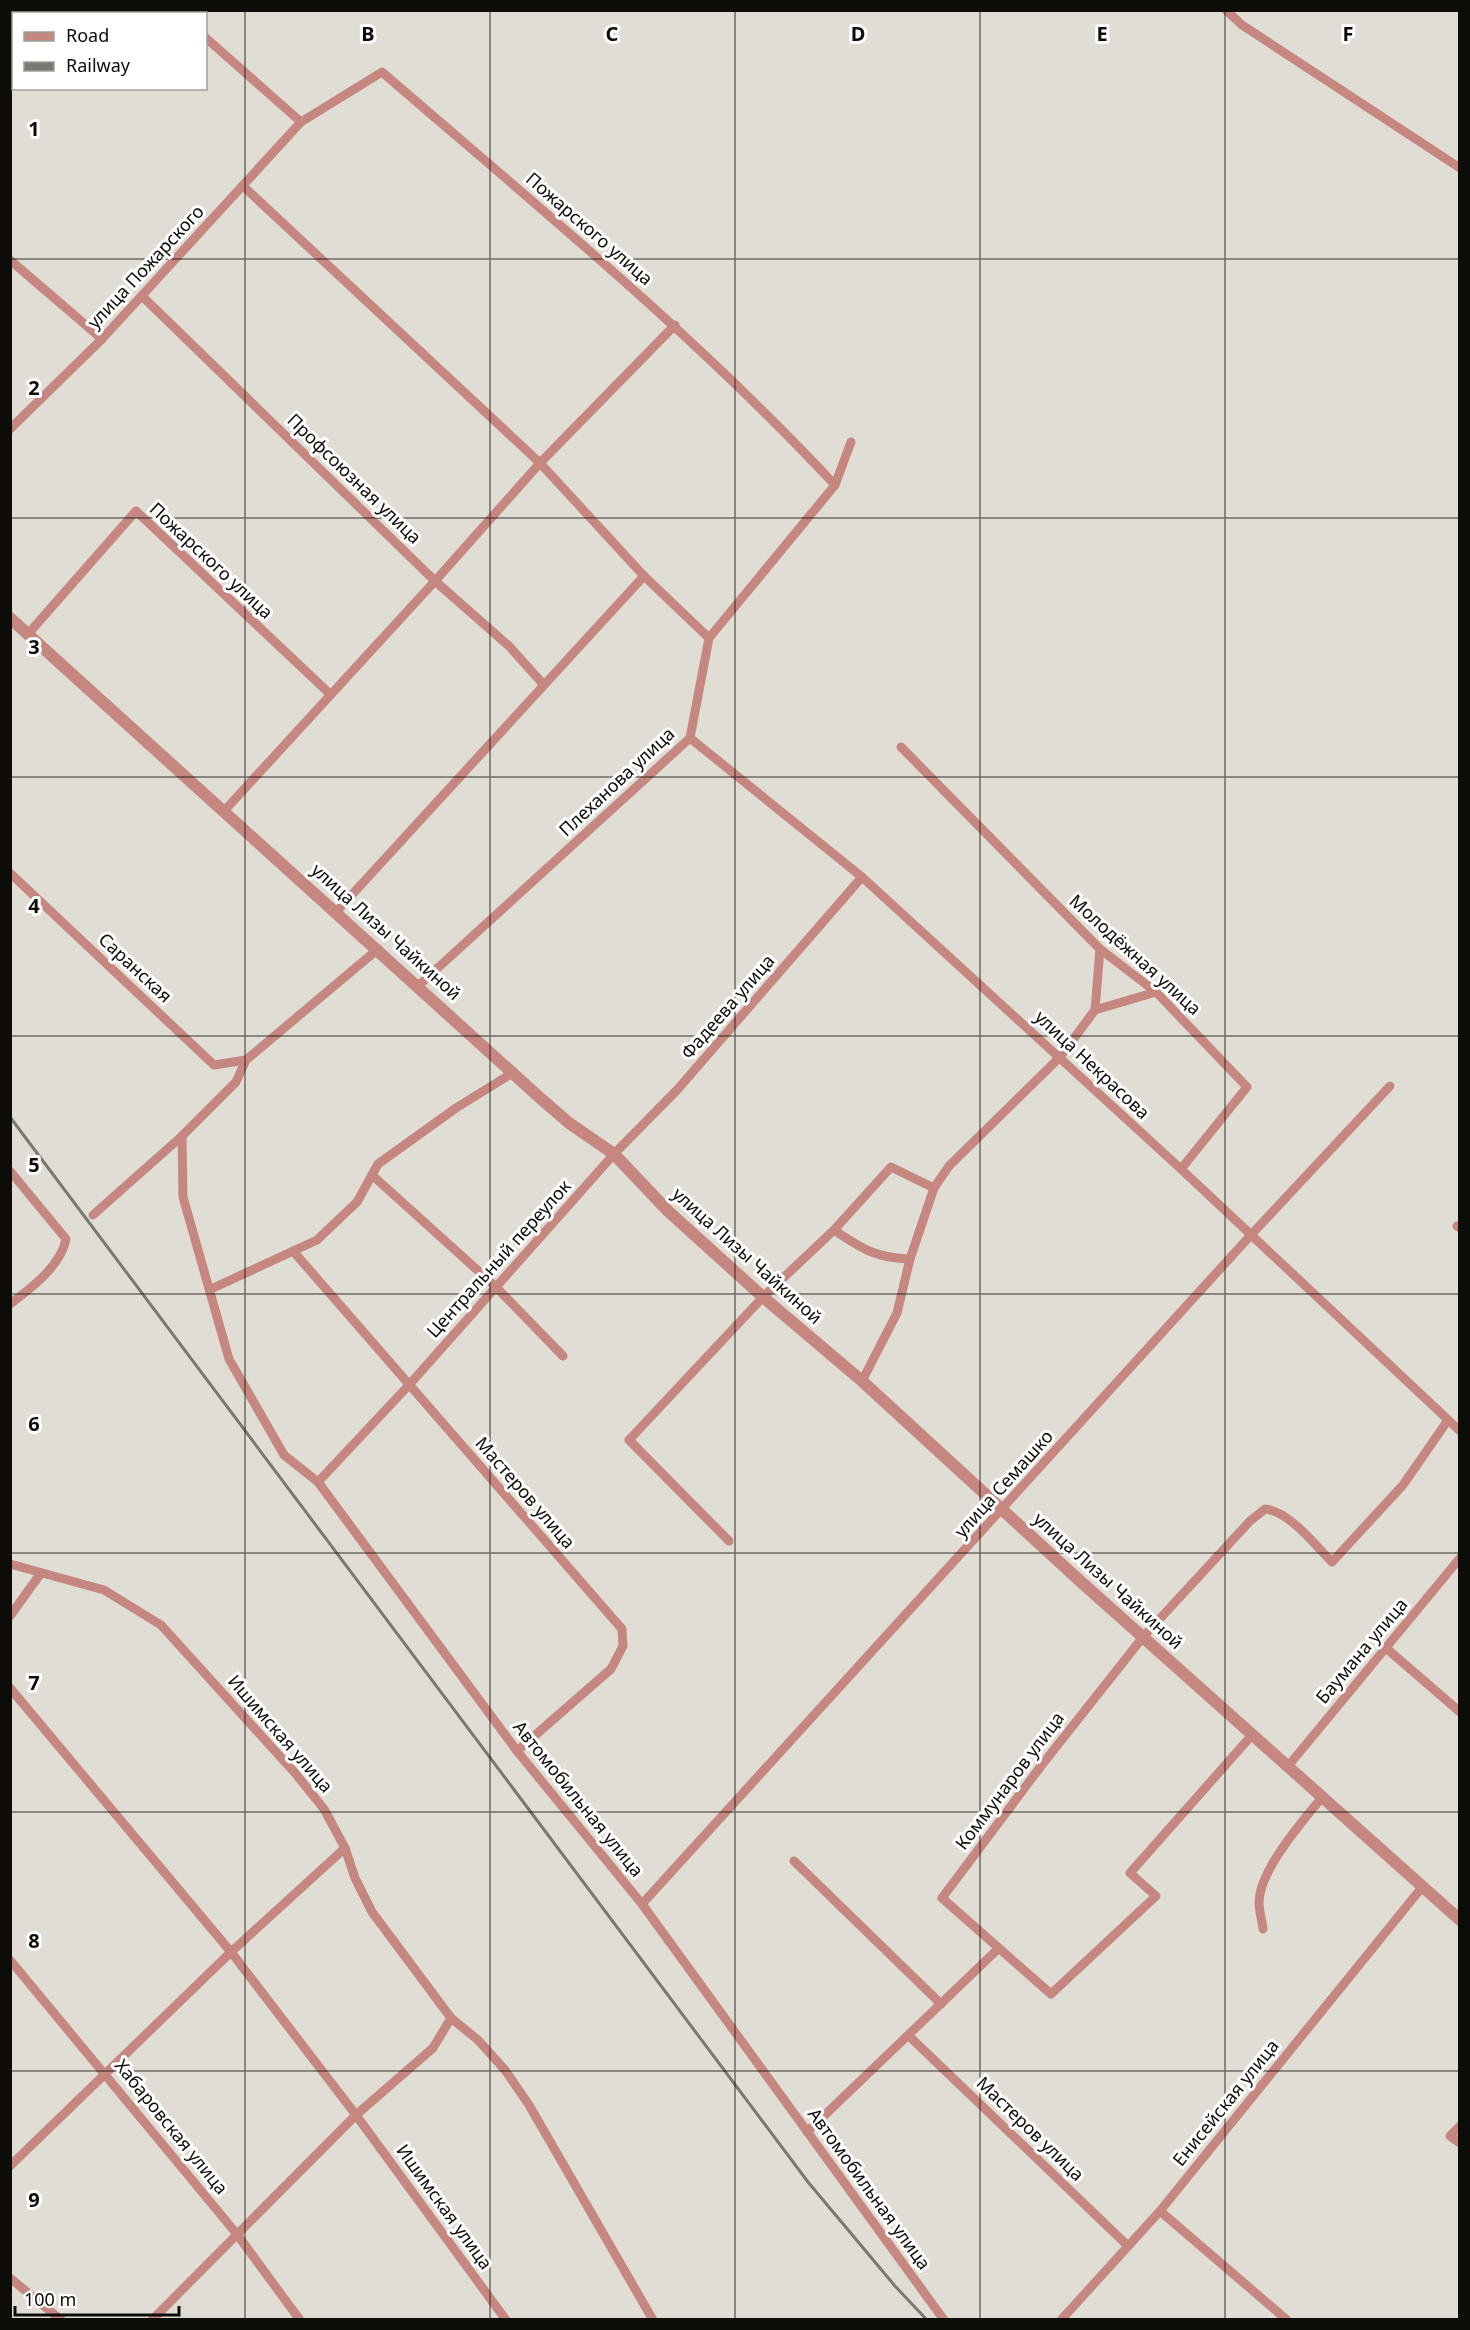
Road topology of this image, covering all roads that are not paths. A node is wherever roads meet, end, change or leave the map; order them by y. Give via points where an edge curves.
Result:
1 (1226, 10) edge
2 (207, 39) edge
3 (302, 122) junction
4 (1460, 168) edge
5 (243, 186) junction
6 (10, 260) edge
7 (142, 296) junction
8 (675, 325) junction
9 (102, 339) junction
10 (10, 429) edge
11 (851, 442) dead end
12 (540, 463) junction
13 (835, 485) junction
14 (644, 576) junction
15 (435, 581) junction
16 (10, 618) edge
17 (28, 634) junction
18 (709, 638) junction
19 (543, 684) junction
20 (330, 694) junction
21 (690, 738) junction
22 (901, 747) dead end
23 (225, 810) junction
24 (10, 873) edge
25 (862, 877) junction
26 (337, 911) junction
27 (378, 949) junction
28 (1100, 949) junction
29 (418, 986) junction
30 (1156, 992) junction
31 (1095, 1010) junction
32 (1060, 1057) junction
33 (246, 1059) junction
34 (514, 1072) junction
35 (1390, 1086) dead end
36 (182, 1136) junction
37 (614, 1154) junction
38 (1181, 1169) junction
39 (10, 1171) edge
40 (372, 1175) junction
41 (934, 1188) junction
42 (93, 1215) dead end
43 (834, 1230) junction
44 (1250, 1236) junction
45 (293, 1251) junction
46 (910, 1259) junction
47 (495, 1286) junction
48 (211, 1289) junction
49 (763, 1297) junction
50 (10, 1304) edge
51 (563, 1356) dead end
52 (862, 1381) junction
53 (409, 1385) junction
54 (1448, 1420) junction
55 (1460, 1431) edge
56 (318, 1482) junction
57 (1002, 1510) junction
58 (729, 1542) dead end
59 (1460, 1558) edge
60 (10, 1564) edge
61 (41, 1573) junction
62 (10, 1616) edge
63 (1143, 1637) junction
64 (1386, 1648) junction
65 (10, 1688) edge
66 (1460, 1712) edge
67 (1252, 1735) junction
68 (516, 1751) junction
69 (1289, 1765) junction
70 (1323, 1796) junction
71 (345, 1848) junction
72 (794, 1861) dead end
73 (1423, 1886) junction
74 (642, 1904) junction
75 (1460, 1920) edge
76 (1263, 1929) dead end
77 (999, 1948) junction
78 (231, 1952) junction
79 (10, 1960) edge
80 (941, 2004) junction
81 (451, 2018) junction
82 (909, 2036) junction
83 (105, 2072) junction
84 (356, 2115) junction
85 (1460, 2126) edge
86 (807, 2132) junction
87 (1460, 2144) edge
88 (10, 2166) edge
89 (1160, 2211) junction
90 (236, 2233) junction
91 (1128, 2246) junction
92 (10, 2278) edge
93 (61, 2319) edge
94 (152, 2319) edge
95 (300, 2319) edge
96 (506, 2319) edge
97 (653, 2319) edge
98 (944, 2319) edge
99 (1061, 2319) edge
100 (1287, 2319) edge

1 - 4 street via 1242,25
2 - 3 street
3 - 5 street, улица Пожарского
3 - 8 street, Пожарского улица via 382,72
5 - 7 street, улица Пожарского
5 - 12 street
6 - 9 street
7 - 9 street, улица Пожарского
7 - 15 street, Профсоюзная улица
8 - 12 street
8 - 13 street, Пожарского улица
9 - 10 street, улица Пожарского
11 - 13 street, Плеханова улица
12 - 14 street
12 - 15 street
13 - 18 street, Плеханова улица
14 - 18 street
14 - 19 street
15 - 19 street, Профсоюзная улица via 509,646
15 - 20 street
16 - 17 street, улица Лизы Чайкиной
17 - 20 street, Пожарского улица via 136,511
17 - 23 street, улица Лизы Чайкиной
18 - 21 street, Плеханова улица
19 - 26 street
20 - 23 street
21 - 25 street, улица Некрасова
21 - 29 street, Плеханова улица
22 - 28 street, Молодёжная улица
23 - 26 street, улица Лизы Чайкиной
24 - 33 street, Саранская via 214,1065
25 - 32 street, улица Некрасова
25 - 37 street, Фадеева улица via 677,1090
26 - 27 street, улица Лизы Чайкиной
27 - 29 street, улица Лизы Чайкиной
27 - 33 street
28 - 30 street, Молодёжная улица
28 - 31 street
29 - 34 street, улица Лизы Чайкиной
30 - 31 street
30 - 38 street, Молодёжная улица via 1248,1087
31 - 32 street
32 - 38 street, улица Некрасова
32 - 41 street via 949,1166
33 - 36 street via 236,1082
34 - 37 street, улица Лизы Чайкиной via 569,1123
34 - 40 street via 378,1164
35 - 44 street, улица Семашко
36 - 42 street
36 - 48 street, Автомобильная улица via 183,1197 192,1237
37 - 47 street, Центральный переулок
37 - 49 street, улица Лизы Чайкиной via 668,1211
38 - 44 street, улица Некрасова
39 - 50 street via 66,1239 64,1250 52,1266
40 - 45 street via 357,1202 317,1240
40 - 47 street
41 - 43 street via 891,1167
41 - 46 street
43 - 46 street via 866,1251 886,1258
43 - 49 street
44 - 54 street, улица Некрасова
44 - 57 street, улица Семашко
45 - 48 street
45 - 53 street, Мастеров улица
46 - 52 street via 897,1313
47 - 51 street
47 - 53 street, Центральный переулок
48 - 56 street, Автомобильная улица via 229,1359 284,1455
49 - 52 street, улица Лизы Чайкиной
49 - 58 street via 629,1440
52 - 57 street, улица Лизы Чайкиной
53 - 56 street, Центральный переулок
53 - 68 street, Мастеров улица via 622,1629 623,1646 611,1669
54 - 55 street, улица Некрасова
54 - 63 street, Коммунаров улица via 1403,1485 1332,1562 1299,1528 1273,1509 1266,1509 1250,1521
56 - 68 street, Автомобильная улица
57 - 63 street, улица Лизы Чайкиной
57 - 74 street, улица Семашко
59 - 64 street, Баумана улица
60 - 61 street, Ишимская улица
61 - 62 street
61 - 71 street, Ишимская улица via 104,1590 161,1625 295,1773 324,1809
63 - 67 street, улица Лизы Чайкиной
63 - 77 street, Коммунаров улица via 942,1898
64 - 66 street
64 - 69 street, Баумана улица
65 - 78 street, Ишимская улица
67 - 69 street, улица Лизы Чайкиной
67 - 77 street, Коммунаров улица via 1130,1873 1156,1896 1051,1994
68 - 74 street, Автомобильная улица
69 - 70 street, улица Лизы Чайкиной
70 - 73 street, улица Лизы Чайкиной
70 - 76 street via 1284,1843 1260,1892
71 - 78 street
71 - 81 street, Ишимская улица via 372,1912
72 - 80 street
73 - 75 street, улица Лизы Чайкиной
73 - 89 street, Енисейская улица
74 - 86 street, Автомобильная улица
77 - 80 street
78 - 83 street
78 - 84 street, Ишимская улица
79 - 83 street, Хабаровская улица
80 - 82 street
81 - 84 street via 433,2048
81 - 97 street, Ишимская улица via 499,2062 529,2105
82 - 86 street
82 - 91 street, Мастеров улица
83 - 88 street
83 - 90 street, Хабаровская улица
84 - 90 street
84 - 96 street, Ишимская улица
85 - 87 street via 1450,2136
86 - 98 street, Автомобильная улица
89 - 91 street, Енисейская улица
89 - 100 street
90 - 94 street
90 - 95 street, Хабаровская улица
91 - 99 street, Енисейская улица
92 - 93 street

